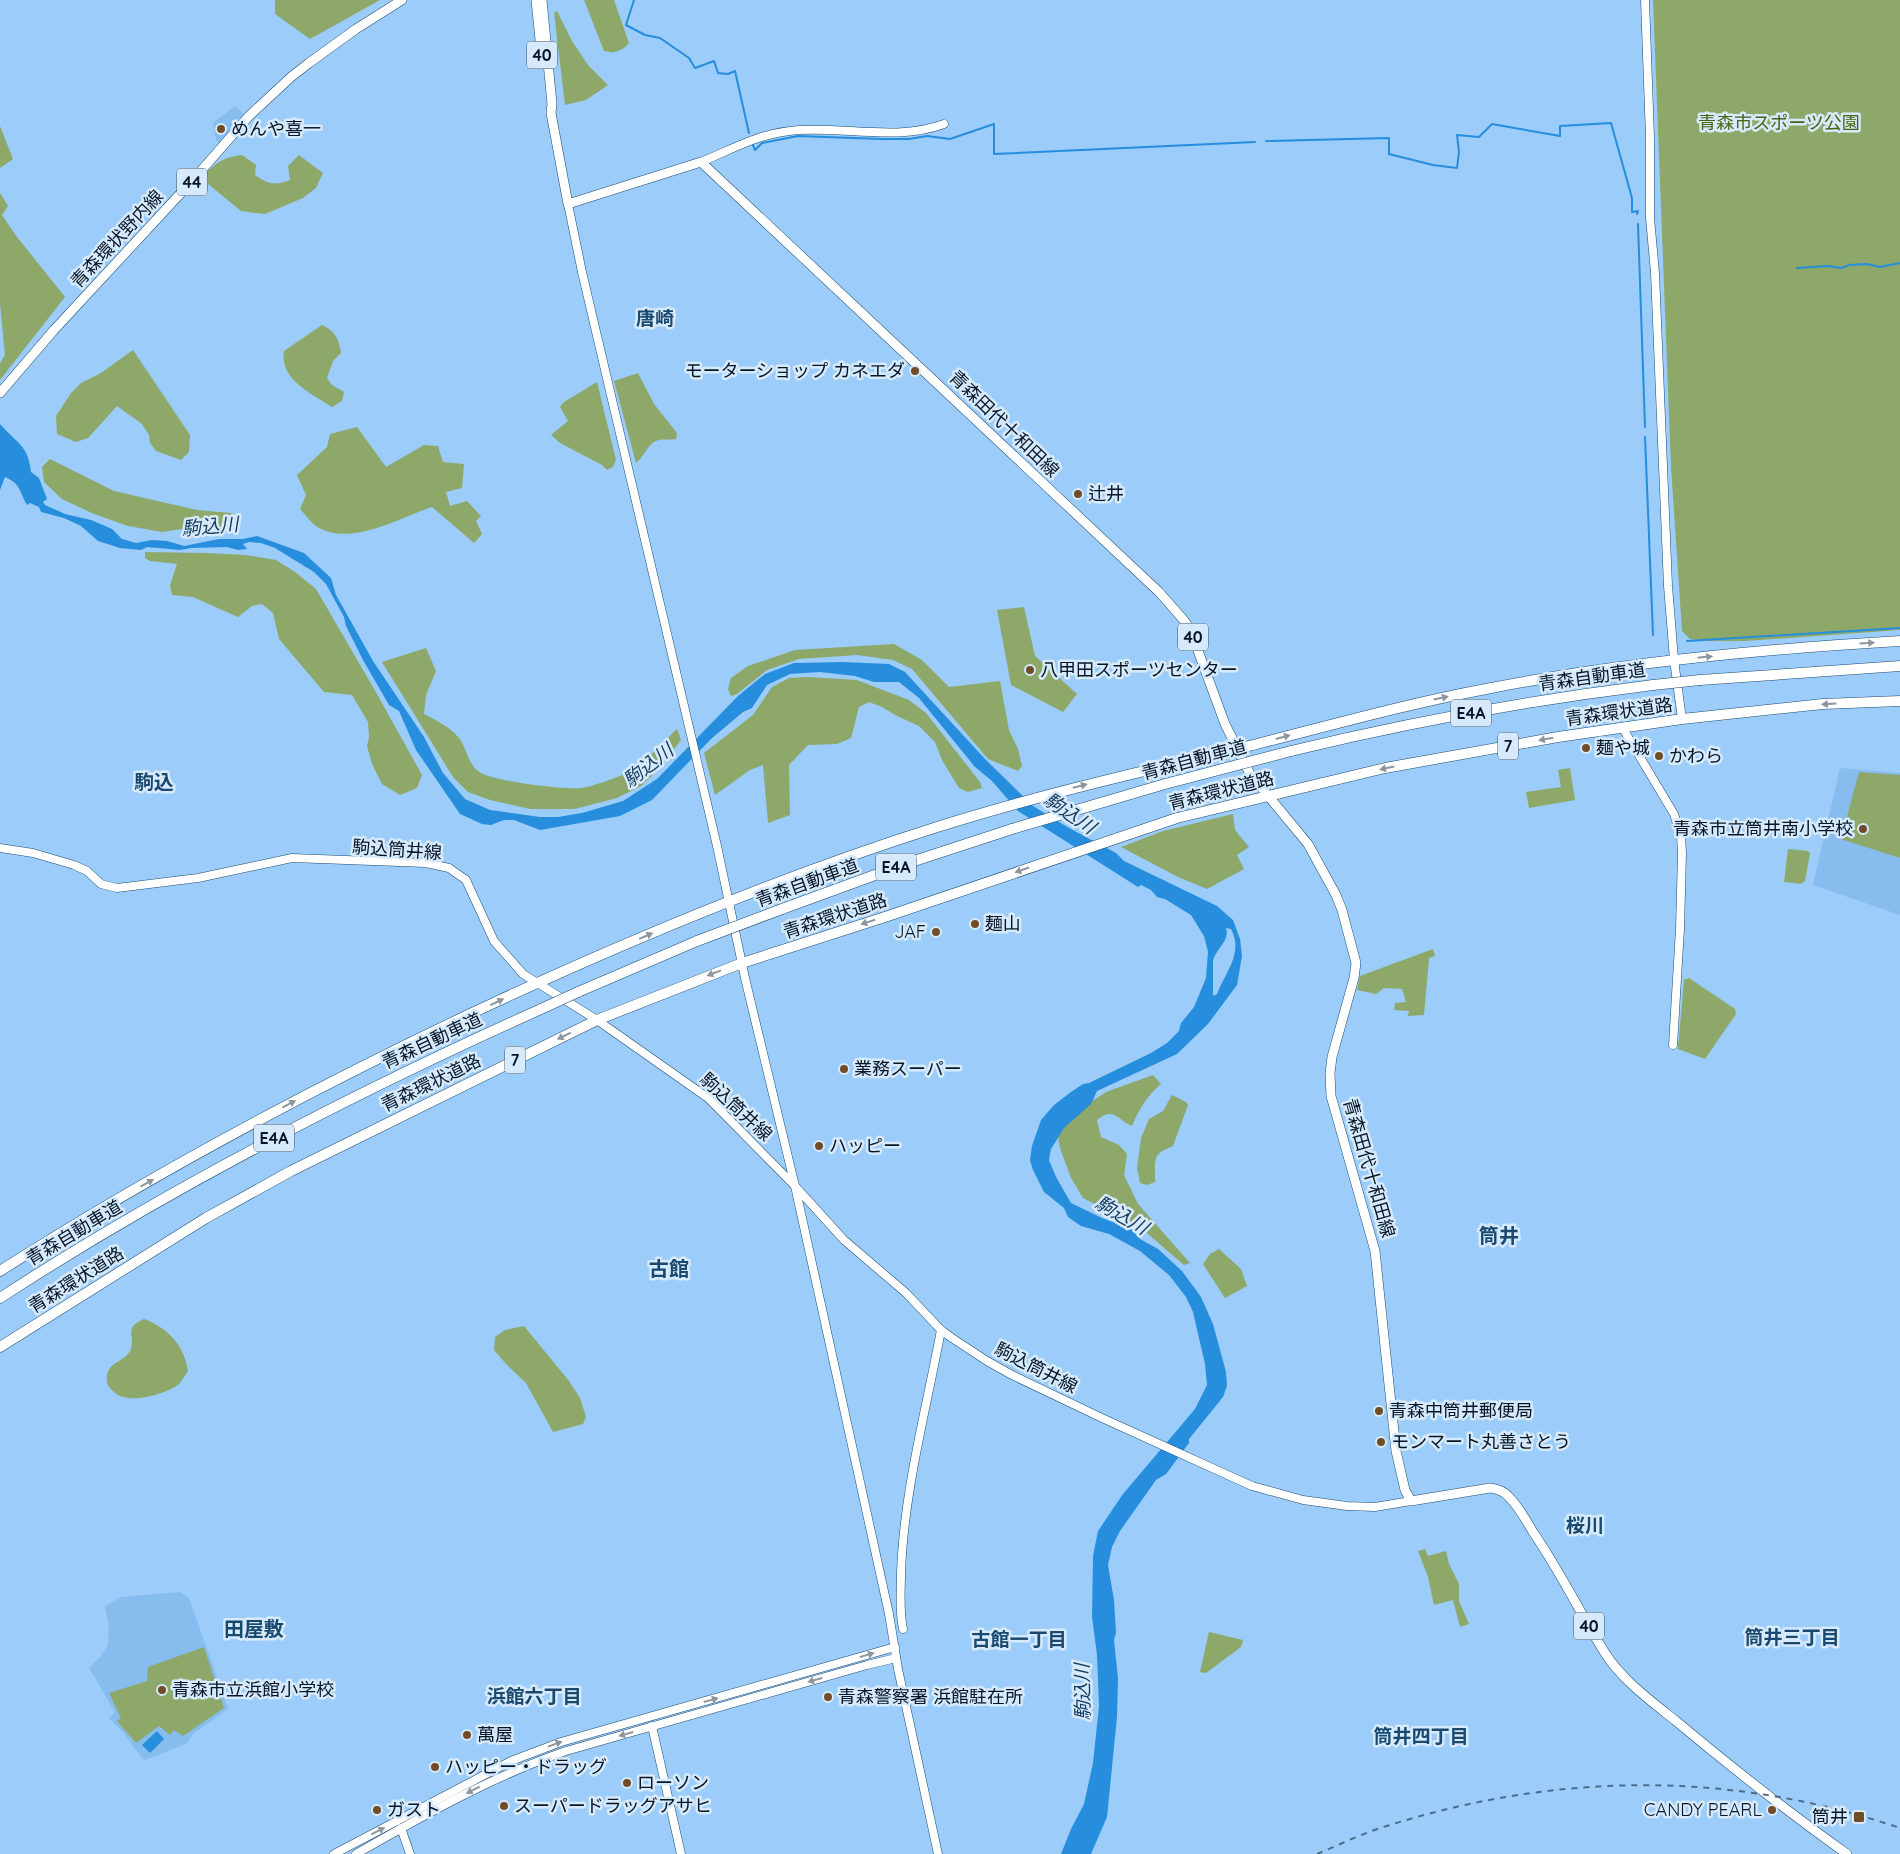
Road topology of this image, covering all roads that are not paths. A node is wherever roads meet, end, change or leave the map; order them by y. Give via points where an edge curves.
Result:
1 (402, 0) edge
2 (536, 0) edge
3 (542, 0) edge
4 (1645, 0) edge
5 (550, 109) junction
6 (944, 124) dead end
7 (701, 162) junction
8 (568, 204) junction
9 (2, 391) edge
10 (1900, 641) edge
11 (1674, 660) junction
12 (1900, 666) edge
13 (1900, 701) edge
14 (1682, 719) junction
15 (1622, 727) junction
16 (1236, 749) junction
17 (1267, 796) junction
18 (0, 848) edge
19 (729, 901) junction
20 (742, 963) junction
21 (536, 983) junction
22 (596, 1020) junction
23 (1673, 1044) dead end
24 (795, 1186) junction
25 (0, 1272) edge
26 (0, 1298) edge
27 (941, 1330) junction
28 (0, 1347) edge
29 (1411, 1501) junction
30 (903, 1630) dead end
31 (895, 1647) junction
32 (896, 1658) junction
33 (652, 1726) junction
34 (401, 1828) junction
35 (334, 1854) edge
36 (356, 1854) edge
37 (410, 1854) edge
38 (681, 1854) edge
39 (938, 1854) edge
40 (1846, 1854) edge

1 - 9 main road, 青森環状野内線 / 44 via 309,63 250,116
2 - 5 main road, 40
3 - 5 main road, 40
4 - 11 street via 1650,218
5 - 8 main road, 40
6 - 7 street via 906,132 783,132 741,143
7 - 8 main road
7 - 16 main road, 青森田代十和田線 / 40 via 1172,604 1195,640
8 - 19 street
11 -> 10 highway
11 - 14 street
16 -> 11 highway via 1486,689
12 - 26 highway, 青森自動車道 / E4A, bridge via 1652,686 1547,700 1360,734 1165,784 905,864 697,941 445,1052 194,1181
13 -> 14 highway, 青森環状道路 / 7 via 1823,704
14 - 15 highway, 青森環状道路 / 7
15 -> 17 highway, 青森環状道路 / 7 via 1394,766
15 - 23 street via 1674,814 1681,836 1680,929
16 - 17 main road, 青森田代十和田線 / 40
19 -> 16 highway via 870,849 1000,808
17 -> 20 highway, 青森環状道路 / 7 via 1145,828
17 - 29 main road, 青森田代十和田線 / 40 via 1318,860 1342,910 1355,960 1354,978 1332,1057 1331,1096 1375,1251 1396,1451 1405,1490
18 - 21 street, 駒込筒井線 via 33,853 74,865 87,871 101,884 117,888 198,878 292,858 442,865 466,880 494,941 512,963
19 - 20 street
21 -> 19 highway
20 -> 22 highway, 青森環状道路 / 7
20 - 24 street
21 - 22 street, 駒込筒井線
25 -> 21 highway via 133,1191 260,1120 411,1042
22 - 24 street, 駒込筒井線 via 708,1098
22 -> 28 highway, 青森環状道路 / 7 via 248,1193
24 - 27 street, 駒込筒井線 via 844,1240 906,1293
24 - 31 street
27 - 29 street, 駒込筒井線 via 999,1368 1245,1484 1302,1500 1347,1506 1376,1507
27 - 30 street via 904,1522 899,1607
29 - 40 main road, 40 via 1490,1488 1504,1492 1538,1538 1617,1668 1726,1764
31 - 32 street
35 -> 31 street via 511,1761 561,1742
32 -> 33 street
32 - 39 street
33 -> 34 street via 537,1761 486,1783
33 - 38 street
34 - 36 street
34 - 37 street

